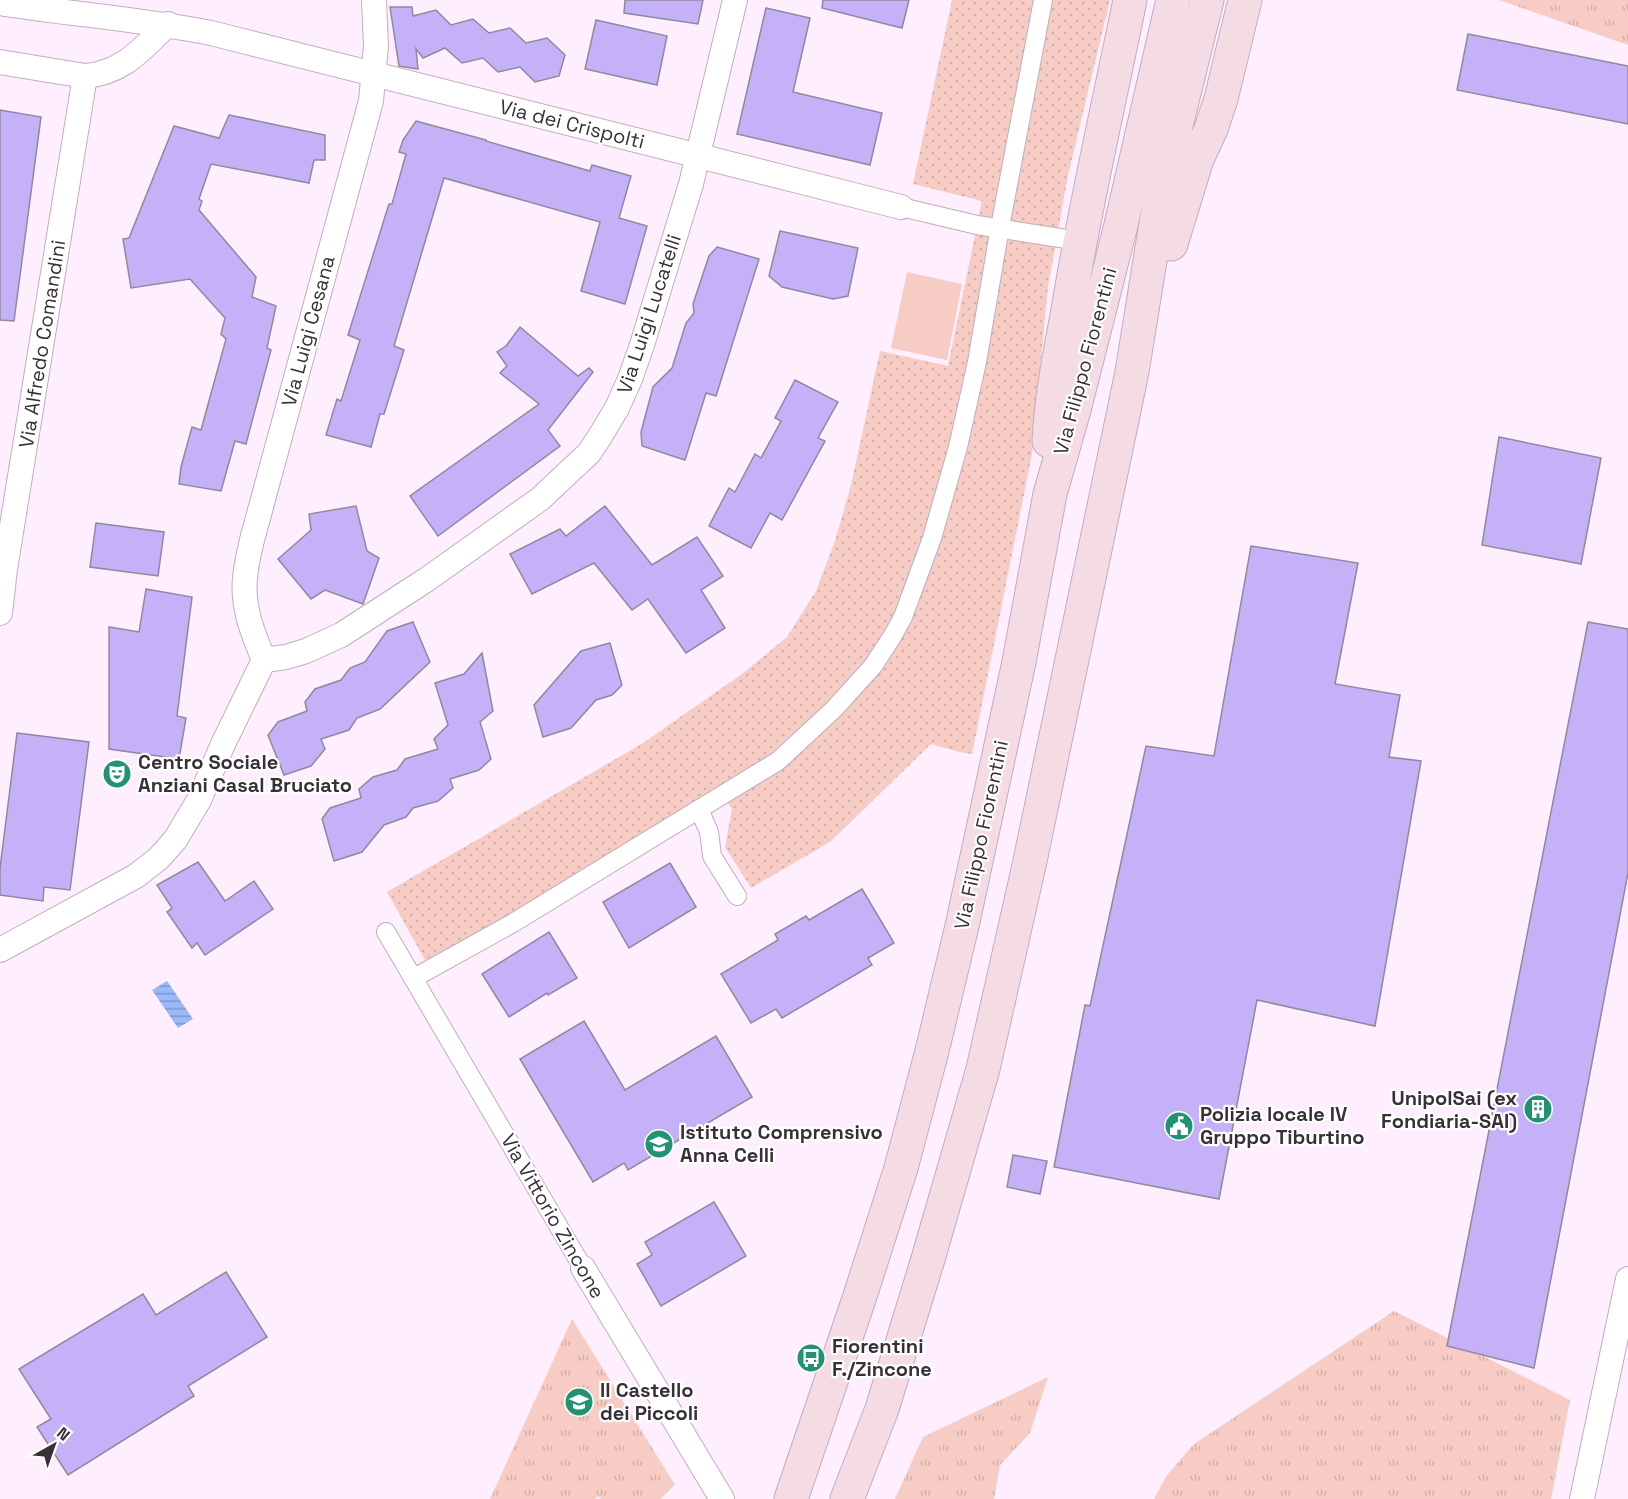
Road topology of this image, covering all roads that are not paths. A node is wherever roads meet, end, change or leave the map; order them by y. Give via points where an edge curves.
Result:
1 (374, 0) edge
2 (735, 0) edge
3 (1043, 0) edge
4 (1130, 0) edge
5 (1173, 0) edge
6 (1207, 0) edge
7 (1245, 0) edge
8 (0, 3) edge
9 (168, 24) junction
10 (0, 62) edge
11 (375, 75) junction
12 (85, 76) junction
13 (698, 156) junction
14 (1150, 168) junction
15 (901, 207) joint
16 (1000, 227) junction
17 (1079, 241) junction
18 (1132, 372) junction
19 (1050, 494) junction
20 (0, 613) edge
21 (264, 660) junction
22 (699, 808) junction
23 (737, 896) dead end
24 (386, 932) dead end
25 (0, 950) edge
26 (414, 978) junction
27 (584, 1268) joint
28 (1628, 1279) edge
29 (722, 1499) edge
30 (790, 1499) edge
31 (847, 1499) edge
32 (1582, 1499) edge

1 - 11 street, Via Luigi Cesana
2 - 13 street, Via Luigi Lucatelli
3 - 16 street
4 - 17 main road
5 - 14 main road
6 - 14 main road
7 - 18 main road via 1221,99 1189,182
8 - 9 street, Via dei Crispolti
9 - 11 street, Via dei Crispolti
9 - 12 street via 123,65
10 - 12 street
11 - 13 street, Via dei Crispolti
11 - 21 street, Via Luigi Cesana via 244,579 245,604
12 - 20 street, Via Alfredo Comandini
13 - 15 street, Via dei Crispolti
13 - 21 street, Via Luigi Lucatelli via 630,380 589,453 540,499 341,635 306,651
14 - 18 main road, Via Filippo Fiorentini
14 - 19 main road, Via Filippo Fiorentini
15 - 16 street, Via dei Crispolti
16 - 17 street, Via dei Crispolti
16 - 22 street via 958,447 932,538 903,617 873,666 834,710 778,761
17 - 19 main road via 1052,401 1048,446
18 - 31 main road, Via Filippo Fiorentini via 983,1069 882,1409
19 - 30 main road, Via Filippo Fiorentini via 1017,673 932,1051 901,1168
21 - 25 street via 199,800 159,858 136,876
22 - 23 street via 709,832 712,856
22 - 26 street via 513,923
24 - 26 street, Via Vittorio Zincone
26 - 27 street, Via Vittorio Zincone
27 - 29 street, Via Vittorio Zincone
28 - 32 street

